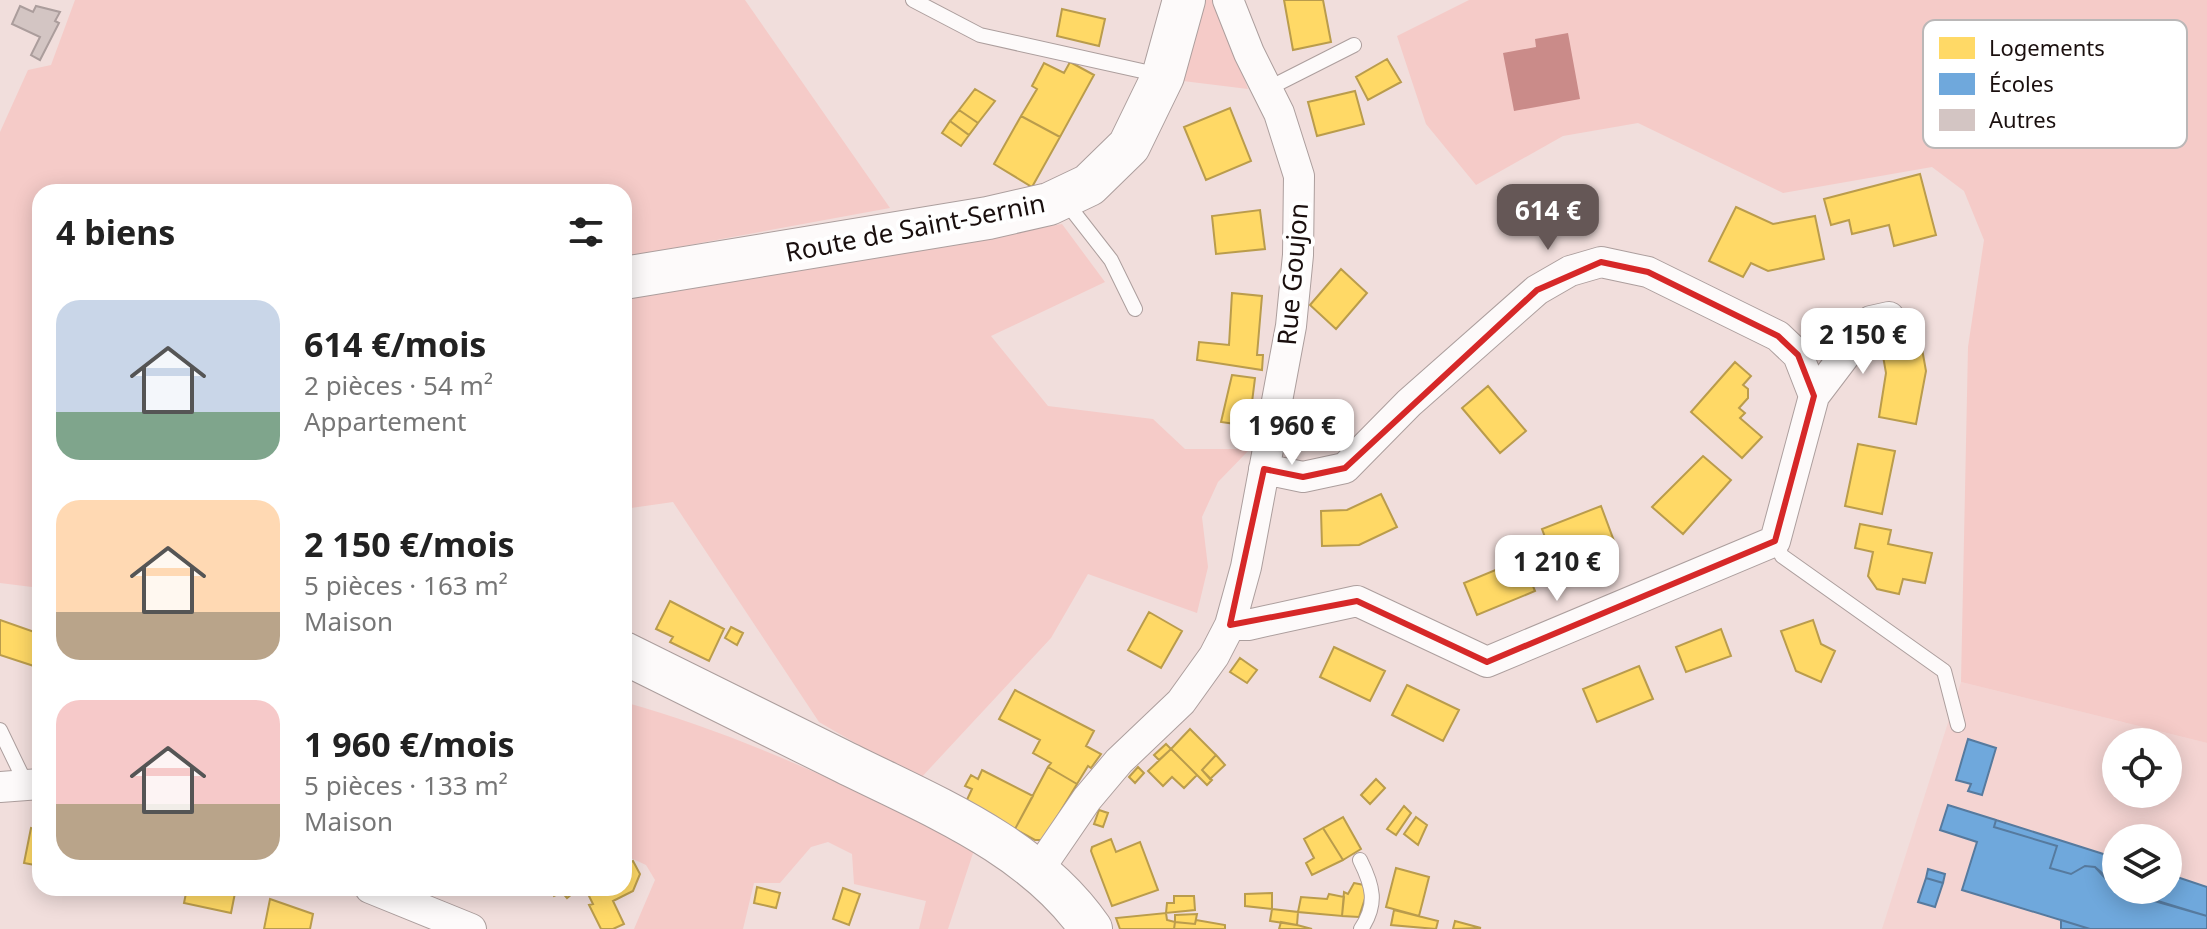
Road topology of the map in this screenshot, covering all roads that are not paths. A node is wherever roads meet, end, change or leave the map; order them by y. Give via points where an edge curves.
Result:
1 (913, 0) edge
2 (1184, 0) edge
3 (1228, 0) edge
4 (1354, 45) dead end
5 (1163, 76) junction
6 (1267, 89) junction
7 (1062, 198) junction
8 (632, 277) edge
9 (1135, 309) dead end
10 (1889, 317) dead end
11 (1814, 396) junction
12 (1264, 469) junction
13 (1775, 541) junction
14 (1230, 625) junction
15 (632, 657) edge
16 (1958, 725) dead end
17 (0, 730) edge
18 (22, 785) edge
19 (1360, 860) dead end
20 (1037, 872) junction
21 (390, 896) edge
22 (471, 929) edge
23 (1091, 929) edge
24 (1361, 929) edge

1 - 5 lane via 980,35
2 - 5 street, Route de Saint-Sernin
3 - 6 street, Rue Goujon
4 - 6 lane
5 - 7 street, Route de Saint-Sernin via 1129,146 1089,185
6 - 12 street, Rue Goujon via 1299,176 1299,192 1291,326
7 - 8 street, Route de Saint-Sernin via 988,218
7 - 9 lane via 1111,260
10 - 11 street via 1871,321
11 - 12 street via 1798,355 1778,336 1648,272 1601,262 1570,271 1537,290 1409,403 1345,468 1303,477
11 - 13 street
12 - 14 street, Rue Goujon
13 - 14 street via 1487,662 1357,601
13 - 16 lane via 1782,556 1944,671
14 - 20 street, Rue Goujon via 1181,702 1119,761
15 - 20 street via 966,823
17 - 18 lane
19 - 24 lane via 1373,884 1373,903
20 - 23 street via 1075,906
21 - 22 street

